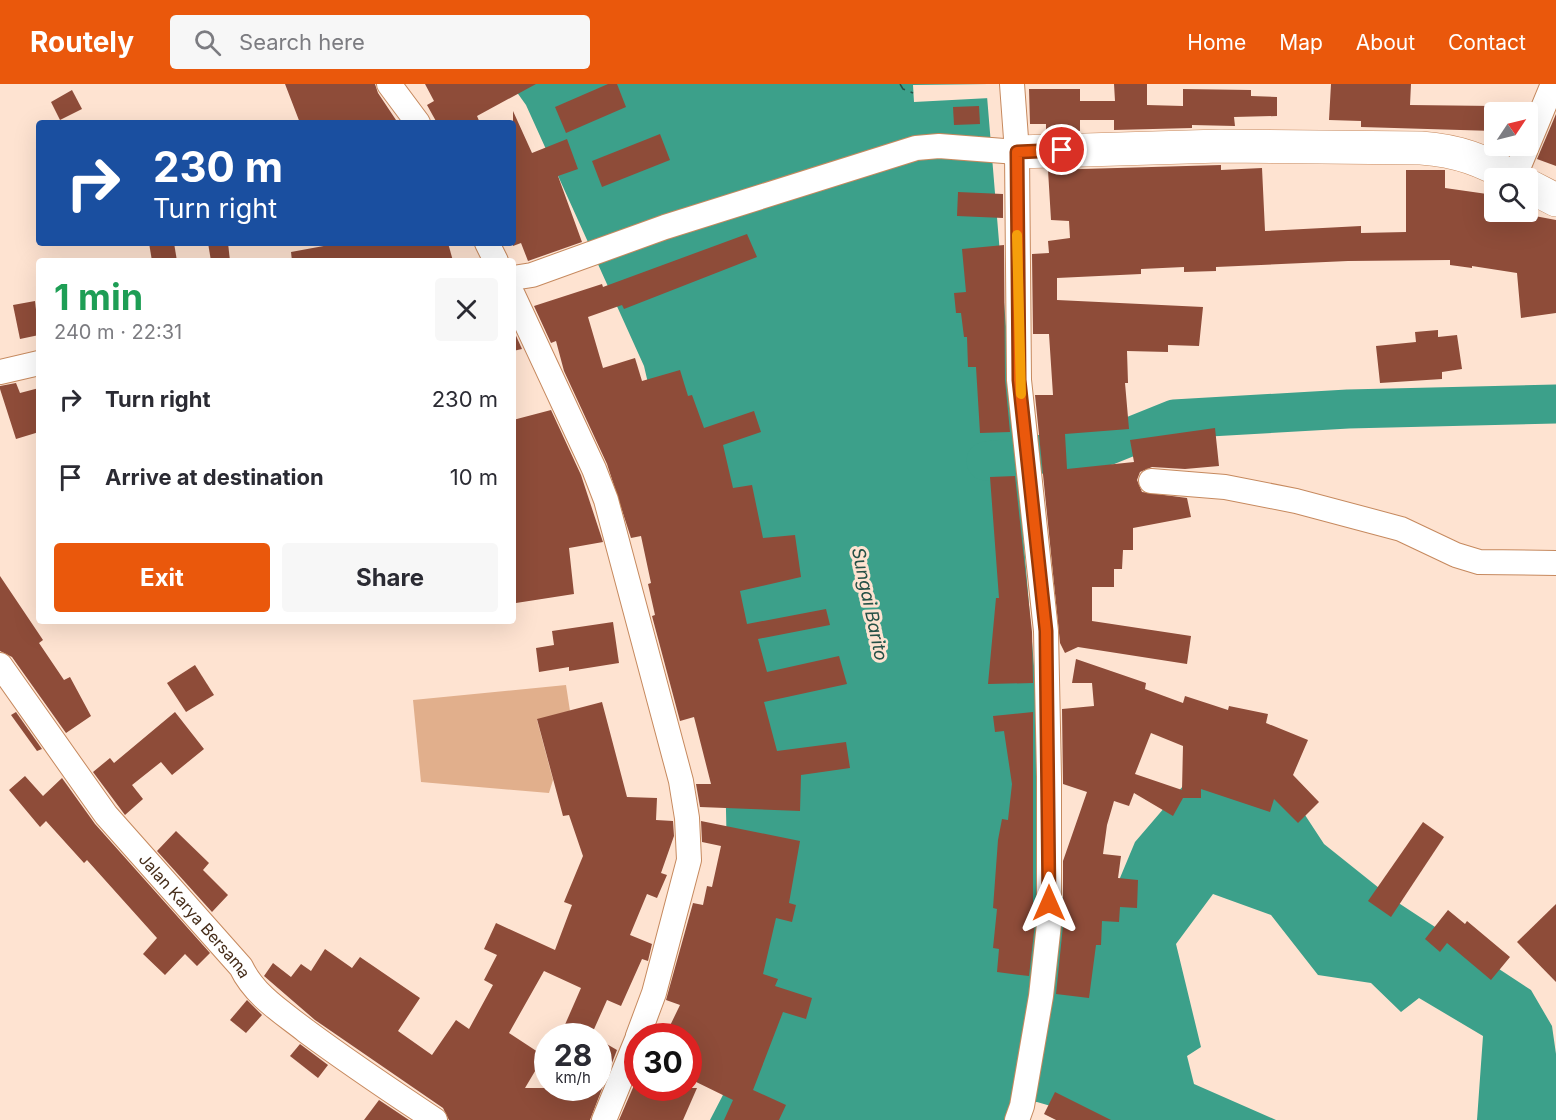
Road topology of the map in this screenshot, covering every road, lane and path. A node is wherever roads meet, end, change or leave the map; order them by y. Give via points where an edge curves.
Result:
1 (388, 84) edge
2 (1012, 84) edge
3 (1553, 84) edge
4 (416, 120) edge
5 (1010, 151) junction
6 (1496, 168) edge
7 (1519, 168) edge
8 (1538, 191) edge
9 (1556, 200) edge
10 (522, 277) edge
11 (516, 301) edge
12 (36, 364) edge
13 (0, 372) edge
14 (1151, 481) dead end
15 (1556, 563) edge
16 (0, 665) edge
17 (643, 1023) edge
18 (624, 1071) edge
19 (1019, 1113) edge
20 (435, 1120) edge
21 (604, 1120) edge

1 - 4 street
2 - 5 street
3 - 7 street
5 - 6 street via 1221,146 1421,148 1450,150
5 - 10 street via 916,148 665,226
5 - 19 street via 1019,380 1046,631 1049,777 1049,924 1041,996
8 - 9 street
11 - 17 street via 606,500 681,781 689,860
12 - 13 street
14 - 15 street via 1225,487 1296,501 1401,529 1479,562
16 - 20 street, Jalan Karya Bersama via 106,815 264,999 357,1069
18 - 21 street

